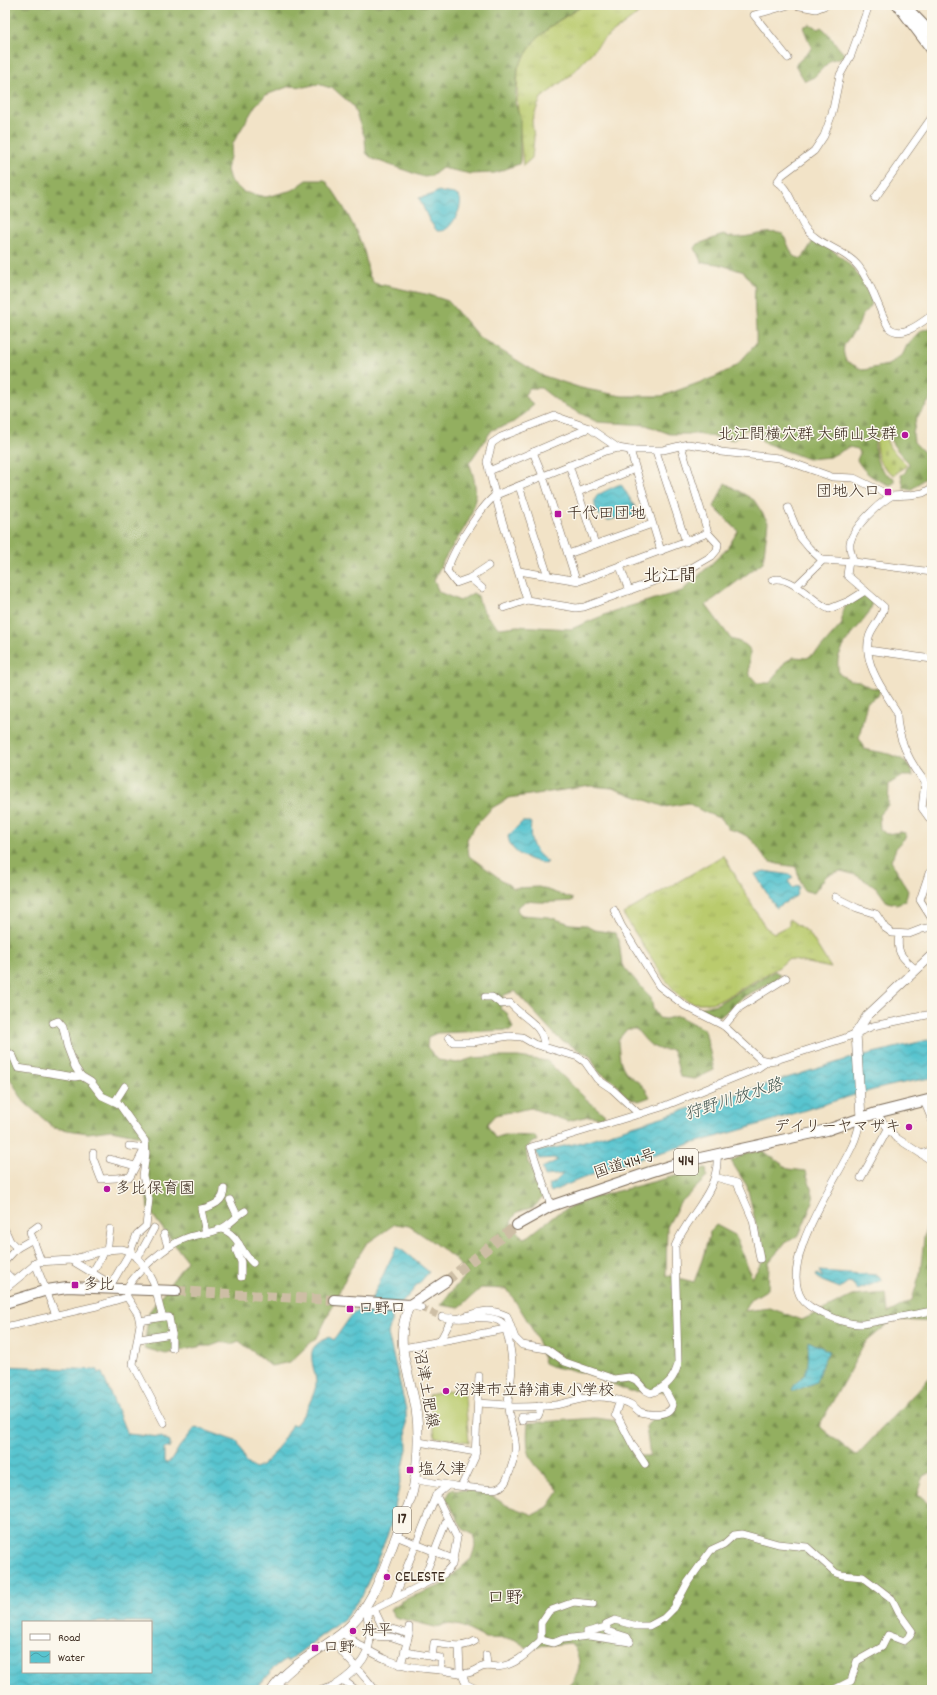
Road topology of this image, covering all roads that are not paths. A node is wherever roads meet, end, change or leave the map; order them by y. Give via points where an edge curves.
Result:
1 (789, 5) edge
2 (795, 5) edge
3 (826, 5) edge
4 (869, 5) edge
5 (898, 5) edge
6 (904, 5) edge
7 (932, 34) edge
8 (932, 50) edge
9 (788, 58) dead end
10 (932, 117) edge
11 (875, 198) dead end
12 (932, 315) edge
13 (588, 428) junction
14 (680, 446) junction
15 (618, 448) junction
16 (630, 450) junction
17 (656, 451) junction
18 (532, 452) junction
19 (568, 465) junction
20 (635, 469) junction
21 (489, 470) junction
22 (543, 476) junction
23 (519, 486) junction
24 (932, 488) edge
25 (578, 492) junction
26 (496, 495) junction
27 (891, 496) junction
28 (788, 508) dead end
29 (652, 524) junction
30 (708, 534) junction
31 (686, 542) junction
32 (596, 544) junction
33 (661, 551) junction
34 (568, 554) junction
35 (822, 560) junction
36 (851, 562) junction
37 (488, 566) dead end
38 (620, 566) junction
39 (519, 571) junction
40 (932, 572) edge
41 (548, 576) junction
42 (470, 578) junction
43 (576, 580) junction
44 (772, 580) dead end
45 (796, 586) junction
46 (482, 588) dead end
47 (629, 591) junction
48 (865, 591) junction
49 (527, 600) junction
50 (504, 608) dead end
51 (868, 650) junction
52 (932, 659) edge
53 (932, 822) edge
54 (932, 871) edge
55 (835, 896) dead end
56 (614, 910) dead end
57 (932, 919) edge
58 (932, 927) edge
59 (899, 934) junction
60 (932, 955) edge
61 (916, 970) junction
62 (786, 978) dead end
63 (485, 996) dead end
64 (932, 1014) edge
65 (53, 1023) dead end
66 (724, 1026) junction
67 (856, 1037) junction
68 (449, 1038) dead end
69 (544, 1047) junction
70 (5, 1050) edge
71 (768, 1061) junction
72 (81, 1076) junction
73 (125, 1086) dead end
74 (928, 1100) edge
75 (117, 1103) junction
76 (876, 1113) junction
77 (639, 1114) junction
78 (861, 1114) junction
79 (932, 1120) edge
80 (888, 1129) junction
81 (129, 1146) dead end
82 (145, 1148) junction
83 (932, 1150) edge
84 (93, 1153) dead end
85 (922, 1154) junction
86 (717, 1155) junction
87 (110, 1159) dead end
88 (929, 1159) dead end
89 (135, 1166) junction
90 (716, 1176) junction
91 (861, 1178) dead end
92 (224, 1189) dead end
93 (230, 1200) dead end
94 (551, 1206) junction
95 (244, 1211) dead end
96 (237, 1215) junction
97 (518, 1225) tunnel mouth
98 (38, 1226) dead end
99 (154, 1228) dead end
100 (110, 1229) dead end
101 (221, 1229) junction
102 (5, 1230) edge
103 (206, 1233) junction
104 (164, 1234) dead end
105 (33, 1239) junction
106 (239, 1244) junction
107 (168, 1247) junction
108 (17, 1248) junction
109 (106, 1251) junction
110 (130, 1252) junction
111 (136, 1258) junction
112 (760, 1259) dead end
113 (71, 1260) junction
114 (5, 1261) edge
115 (38, 1262) junction
116 (253, 1263) dead end
117 (145, 1267) junction
118 (5, 1272) edge
119 (92, 1273) junction
120 (241, 1277) dead end
121 (14, 1281) junction
122 (446, 1281) tunnel mouth
123 (109, 1288) junction
124 (5, 1289) edge
125 (47, 1290) junction
126 (156, 1291) junction
127 (176, 1291) tunnel mouth
128 (127, 1293) junction
129 (334, 1300) tunnel mouth
130 (5, 1304) edge
131 (412, 1306) junction
132 (932, 1311) edge
133 (56, 1316) junction
134 (163, 1317) junction
135 (442, 1317) tunnel mouth
136 (452, 1318) junction
137 (460, 1318) junction
138 (140, 1321) junction
139 (5, 1327) edge
140 (506, 1329) junction
141 (172, 1334) junction
142 (139, 1339) junction
143 (440, 1341) junction
144 (172, 1348) dead end
145 (403, 1348) junction
146 (478, 1376) dead end
147 (579, 1386) dead end
148 (664, 1388) junction
149 (579, 1399) junction
150 (620, 1400) junction
151 (478, 1403) junction
152 (508, 1406) junction
153 (540, 1406) junction
154 (522, 1421) dead end
155 (164, 1423) dead end
156 (419, 1442) junction
157 (476, 1452) junction
158 (644, 1461) dead end
159 (414, 1479) junction
160 (462, 1485) junction
161 (447, 1486) junction
162 (436, 1495) junction
163 (449, 1523) junction
164 (396, 1536) junction
165 (416, 1544) junction
166 (434, 1551) junction
167 (453, 1560) junction
168 (421, 1585) junction
169 (394, 1599) junction
170 (593, 1604) dead end
171 (369, 1610) junction
172 (606, 1627) junction
173 (587, 1632) dead end
174 (342, 1633) junction
175 (408, 1634) junction
176 (369, 1636) junction
177 (332, 1640) junction
178 (541, 1640) junction
179 (475, 1641) dead end
180 (459, 1647) junction
181 (368, 1651) junction
182 (405, 1652) junction
183 (486, 1654) dead end
184 (432, 1657) junction
185 (401, 1665) junction
186 (487, 1666) junction
187 (356, 1668) junction
188 (441, 1670) junction
189 (461, 1673) junction
190 (345, 1682) junction
191 (273, 1688) edge
192 (332, 1689) edge
193 (298, 1690) edge
194 (322, 1690) edge
195 (341, 1690) edge
196 (356, 1690) edge
197 (375, 1690) edge
198 (478, 1690) edge
199 (833, 1690) edge

1 - 9 street via 754,14
2 - 3 street via 816,9
4 - 12 street via 851,54 840,75 832,114 824,136 814,151 782,175 778,182 785,187 806,230 851,259 861,269 889,328 893,331 911,329
5 - 8 highway
6 - 7 highway
10 - 11 street
13 - 15 street
13 - 18 street
13 - 21 street via 554,416 501,437 492,443 487,462
14 - 17 street
14 - 27 street via 697,445 721,452 773,456 832,477 854,478
14 - 30 street
15 - 16 street
15 - 19 street
16 - 17 street
16 - 20 street
17 - 31 street
18 - 21 street
18 - 22 street
19 - 22 street
19 - 25 street
20 - 25 street
20 - 29 street
21 - 26 street
22 - 23 street
22 - 34 street
23 - 26 street
23 - 41 street
24 - 27 street via 922,493
25 - 32 street
26 - 39 street
26 - 42 street via 477,514 448,566 448,574 456,583
27 - 36 street via 870,511 851,540
28 - 35 street via 800,537
29 - 32 street
29 - 33 street
30 - 31 street
30 - 47 street via 719,546 712,556 693,567
31 - 33 street
32 - 34 street
33 - 38 street
34 - 43 street
35 - 36 street
35 - 45 street
36 - 40 street
36 - 48 street via 847,575
37 - 42 street
38 - 43 street
38 - 47 street
39 - 41 street
39 - 49 street
41 - 43 street
42 - 46 street
44 - 45 street via 779,578
45 - 48 street via 829,609
47 - 49 street via 576,608
48 - 51 street via 884,607 868,639
49 - 50 street
51 - 52 street
51 - 53 street via 868,660 896,712 902,742 915,769 925,782 922,808
54 - 57 street via 929,873 920,900
55 - 59 street via 857,908 876,914 889,932
56 - 66 street via 620,925 659,986 685,1006
58 - 59 street via 909,934
59 - 61 street via 900,954
60 - 61 main road
61 - 67 main road via 867,1016
62 - 66 street via 740,1007
63 - 69 street via 492,997 501,1004 510,1003 518,1013 536,1025 544,1037
64 - 67 street via 873,1026
65 - 72 street via 58,1021 63,1027 67,1046
66 - 71 street via 760,1059
67 - 71 street
67 - 78 main road
68 - 69 street via 453,1042 466,1042 495,1037 522,1037
69 - 77 street via 578,1057 585,1062 597,1079
70 - 72 street via 13,1056 18,1068
71 - 77 street via 758,1068
72 - 75 street via 91,1082 102,1096
73 - 75 street via 117,1097
74 - 76 highway, 国道414号 / 414
74 - 79 street
75 - 82 street via 145,1141
76 - 78 highway, 国道414号 / 414
76 - 80 street
77 - 94 street via 531,1147
78 - 86 highway, 国道414号 / 414 via 827,1130
78 - 132 street via 852,1146 811,1222 803,1245 798,1268 800,1294 813,1309 852,1324
80 - 85 street via 895,1138
80 - 91 street
81 - 82 street
82 - 89 street
82 - 110 street via 144,1176 148,1199 146,1226 137,1234
83 - 85 street
84 - 89 street via 101,1179 130,1177
85 - 88 street
86 - 90 street
86 - 94 highway, 国道414号 / 414 via 657,1170
87 - 89 street
90 - 112 street via 737,1183 753,1220
90 - 148 street via 675,1246 678,1363 674,1375
92 - 103 street via 221,1200 202,1209
93 - 96 street
94 - 97 highway, 国道414号 / 414
95 - 96 street
96 - 101 street
98 - 105 street via 30,1232
99 - 111 street
100 - 109 street
101 - 103 street
101 - 106 street via 231,1233
102 - 108 street
103 - 107 street via 185,1238
104 - 107 street
105 - 108 street
105 - 115 street
106 - 116 street
106 - 120 street via 236,1250 242,1266
107 - 117 street
108 - 114 street
109 - 110 street via 122,1249
109 - 113 street
109 - 119 street
110 - 111 street
110 - 123 street
111 - 117 street
113 - 115 street
113 - 119 street
115 - 121 street
115 - 125 street
117 - 126 street
117 - 128 street
118 - 121 street
119 - 123 street via 107,1283
121 - 124 street
122 - 131 highway
123 - 125 highway via 67,1287
123 - 128 highway
125 - 130 highway
125 - 133 street
126 - 127 highway
126 - 128 highway
126 - 134 street
128 - 133 street via 108,1304
128 - 138 street
129 - 131 highway
131 - 145 main road, 沼津土肥線 / 17 via 402,1325
133 - 139 street
134 - 138 street
134 - 141 street via 169,1317
135 - 136 street
136 - 137 street
136 - 143 street
137 - 140 street via 490,1317 501,1322
137 - 148 street via 484,1310 495,1310 507,1316 515,1338 522,1345 547,1349 565,1362 614,1379 629,1377 651,1393
138 - 142 street
140 - 143 street
140 - 152 street via 512,1366
141 - 142 street
141 - 144 street
142 - 155 street via 133,1364
143 - 145 street
145 - 156 main road, 沼津土肥線 / 17 via 416,1408
146 - 151 street
147 - 149 street
148 - 150 street via 673,1406 668,1413 649,1414
149 - 150 street via 604,1397
149 - 153 street
150 - 158 street via 615,1415
151 - 152 street
151 - 157 street
152 - 153 street
152 - 160 street via 516,1442 515,1457 506,1482 493,1489
153 - 154 street via 538,1416 521,1417
156 - 157 street
156 - 159 main road, 沼津土肥線 / 17
157 - 160 street
159 - 161 street
159 - 164 main road, 沼津土肥線 / 17
160 - 161 street
161 - 162 street
162 - 163 street
162 - 165 street
163 - 166 street via 446,1522
163 - 167 street via 457,1538
164 - 165 street
164 - 171 main road, 沼津土肥線 / 17
165 - 166 street
165 - 169 street
166 - 167 street
166 - 168 street
167 - 168 street via 444,1574
168 - 169 street
169 - 171 street
170 - 178 street via 574,1602 549,1611 541,1623
171 - 174 main road, 沼津土肥線 / 17
171 - 175 street via 382,1626
171 - 176 street
172 - 173 street
172 - 178 street via 608,1631 626,1637 630,1642 589,1636 563,1639 553,1643
172 - 199 street via 606,1624 615,1620 637,1626 649,1626 664,1618 674,1608 688,1582 711,1550 724,1544 734,1535 742,1534 778,1544 807,1547 836,1573 863,1577 892,1599 912,1631 904,1641 888,1635 882,1647 857,1661 850,1681
174 - 177 main road, 沼津土肥線 / 17
174 - 181 street
175 - 176 street via 392,1637
175 - 182 street
176 - 181 street
177 - 187 street
177 - 191 main road, 沼津土肥線 / 17 via 283,1677
178 - 186 street via 518,1660 497,1667
179 - 180 street
180 - 184 street via 434,1643
180 - 189 street
181 - 185 street
181 - 187 street
182 - 184 street
182 - 185 street
183 - 186 street
184 - 188 street via 441,1658
185 - 188 street
186 - 189 street via 474,1672
187 - 190 street
187 - 197 street
188 - 189 street
189 - 198 street via 466,1684
190 - 192 street
190 - 195 street
190 - 196 street
191 - 193 street
192 - 194 street

